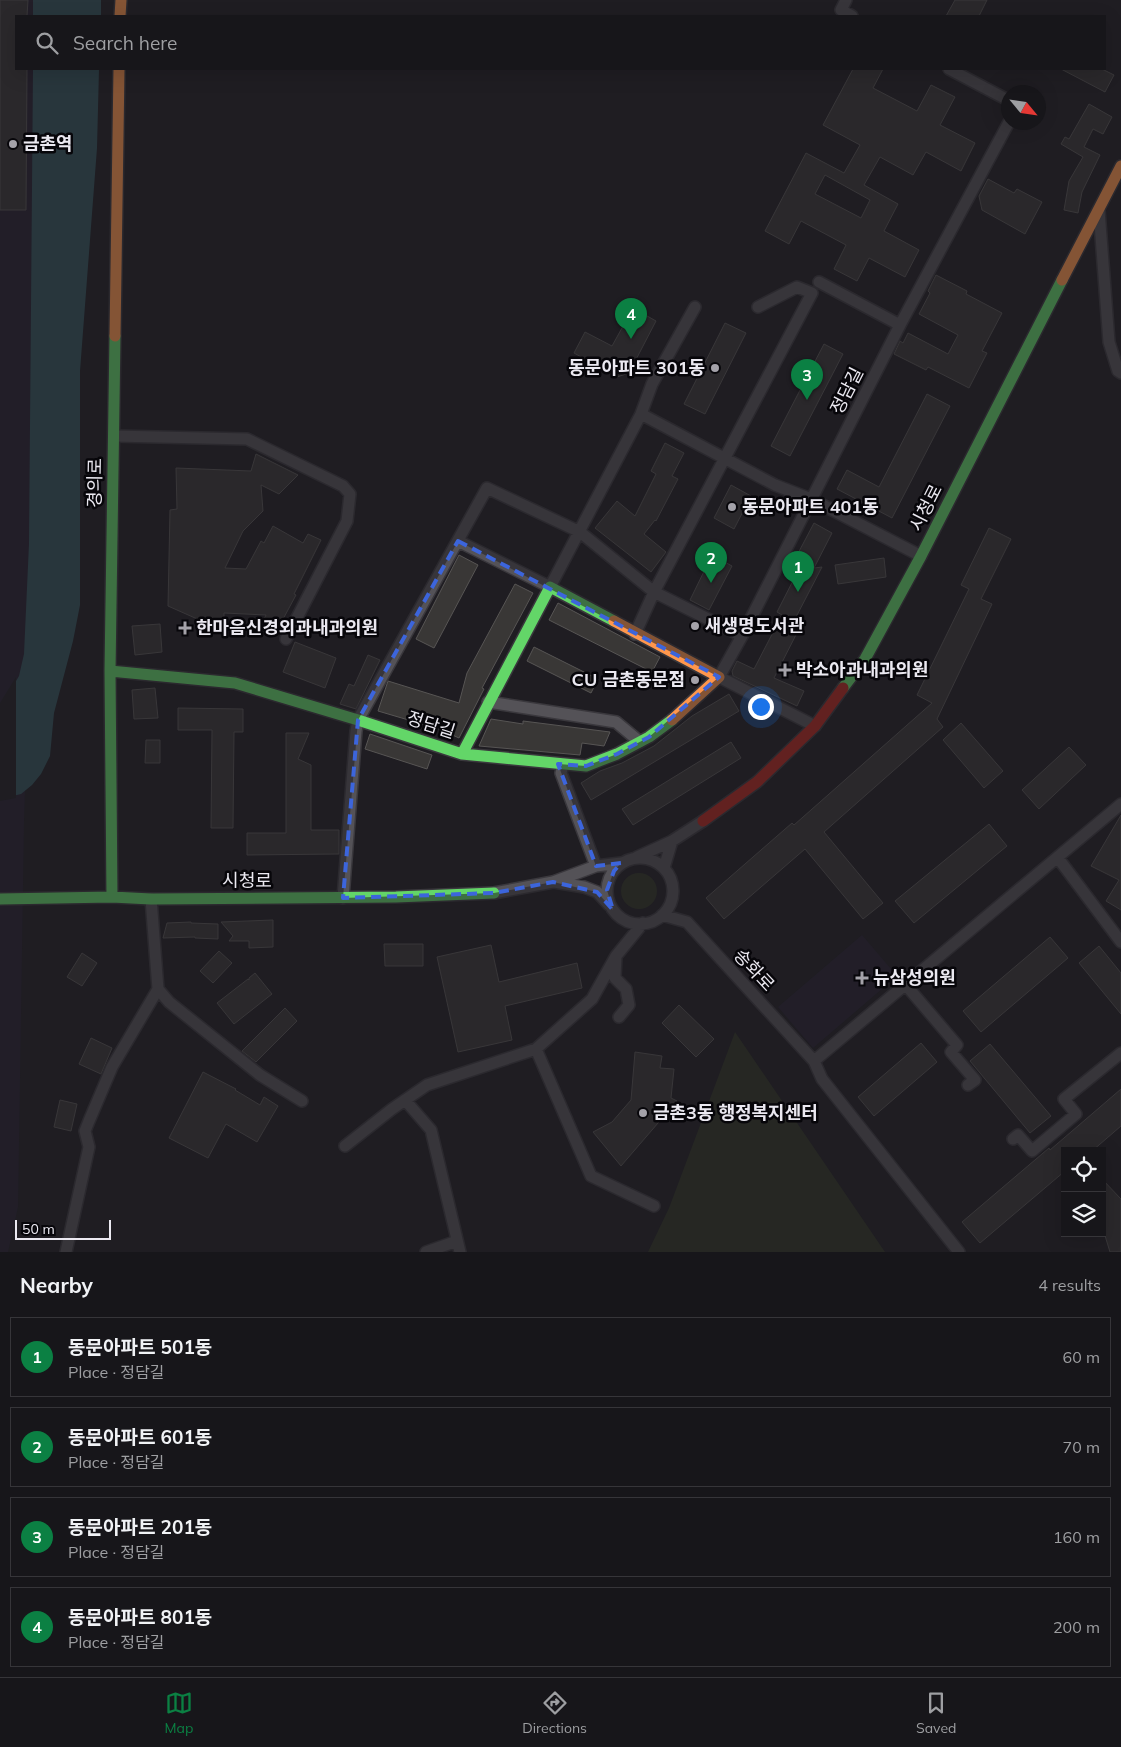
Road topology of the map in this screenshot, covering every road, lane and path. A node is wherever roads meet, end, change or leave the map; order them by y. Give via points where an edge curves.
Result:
1 (120, 0) edge
2 (846, 0) edge
3 (120, 15) edge
4 (850, 15) edge
5 (120, 70) edge
6 (951, 70) edge
7 (1001, 96) edge
8 (1005, 130) edge
9 (1121, 166) edge
10 (1099, 208) junction
11 (819, 282) dead end
12 (696, 307) dead end
13 (758, 308) dead end
14 (900, 325) junction
15 (1121, 373) edge
16 (641, 414) junction
17 (114, 436) junction
18 (725, 459) junction
19 (811, 499) junction
20 (580, 532) junction
21 (458, 541) junction
22 (921, 556) junction
23 (550, 587) junction
24 (654, 592) junction
25 (635, 634) junction
26 (742, 636) junction
27 (286, 639) dead end
28 (110, 671) junction
29 (719, 678) junction
30 (488, 702) junction
31 (358, 720) junction
32 (815, 726) junction
33 (640, 742) junction
34 (462, 754) junction
35 (563, 765) junction
36 (1121, 804) edge
37 (672, 841) junction
38 (1058, 858) junction
39 (626, 861) junction
40 (596, 866) junction
41 (664, 868) junction
42 (553, 882) junction
43 (112, 897) junction
44 (343, 898) junction
45 (151, 899) junction
46 (0, 900) edge
47 (671, 900) junction
48 (613, 910) junction
49 (662, 915) junction
50 (687, 922) junction
51 (644, 923) junction
52 (1121, 942) edge
53 (616, 956) junction
54 (905, 984) junction
55 (158, 989) junction
56 (620, 1017) dead end
57 (536, 1049) junction
58 (1121, 1053) edge
59 (814, 1060) junction
60 (968, 1085) dead end
61 (405, 1100) junction
62 (302, 1101) dead end
63 (1013, 1139) dead end
64 (346, 1146) dead end
65 (654, 1206) dead end
66 (458, 1246) edge
67 (66, 1252) edge
68 (426, 1252) edge
69 (959, 1252) edge

1 - 3 street
2 - 4 street via 841,10
5 - 17 street, 경의로
6 - 7 street
8 - 14 street, 정담길
9 - 10 street, 시청로
10 - 15 street via 1109,342
10 - 22 street, 시청로
11 - 14 street
12 - 16 street via 652,384
13 - 18 street via 797,287 812,293
14 - 19 street, 정담길
16 - 18 street
16 - 20 street
17 - 27 street via 247,439 342,486 350,494 347,521
17 - 28 street, 경의로
18 - 19 street
18 - 24 street
19 - 22 street
19 - 26 street, 정담길
20 - 21 street via 487,488
20 - 23 street
20 - 24 street
21 - 23 street
21 - 31 street
22 - 32 street, 시청로 via 865,659
23 - 25 street
23 - 30 street
24 - 25 street
24 - 26 street
25 - 29 street
26 - 29 street, 정담길
28 - 31 street, 정담길 via 235,683
28 - 43 street, 경의로
29 - 32 street
29 - 33 street, 정담길 via 683,711
30 - 33 street via 616,722
30 - 34 street
31 - 34 street, 정담길
31 - 44 street
32 - 37 street, 시청로 via 757,782
33 - 35 street, 정담길 via 586,766
34 - 35 street, 정담길
35 - 40 street via 561,773
36 - 38 street
37 - 39 street
37 - 41 street
38 - 52 street
38 - 54 street
39 - 40 street
39 - 41 street via 649,859
39 - 48 street via 609,880 608,901
40 - 42 street
41 - 47 street via 672,883
42 - 44 street, 시청로 via 494,892
42 - 48 street via 597,892
43 - 45 street, 시청로
43 - 46 street, 시청로
44 - 45 street, 시청로
45 - 55 street
47 - 49 street
47 - 50 street, 송화로
48 - 51 street via 632,923
49 - 50 street
49 - 51 street
50 - 59 street, 송화로
51 - 53 street
53 - 56 street via 615,978 626,989 629,1005
53 - 57 street via 592,999
54 - 59 street
54 - 60 street via 957,1045 951,1052 975,1080
55 - 62 street via 169,1002 260,1075
55 - 67 street via 112,1067 89,1121 86,1131 89,1147
57 - 61 street via 427,1085
57 - 65 street via 590,1176
58 - 63 street via 1064,1099 1076,1114 1032,1151 1018,1135
59 - 69 street, 송화로 via 822,1078
61 - 64 street
61 - 66 street via 431,1130
66 - 68 street

